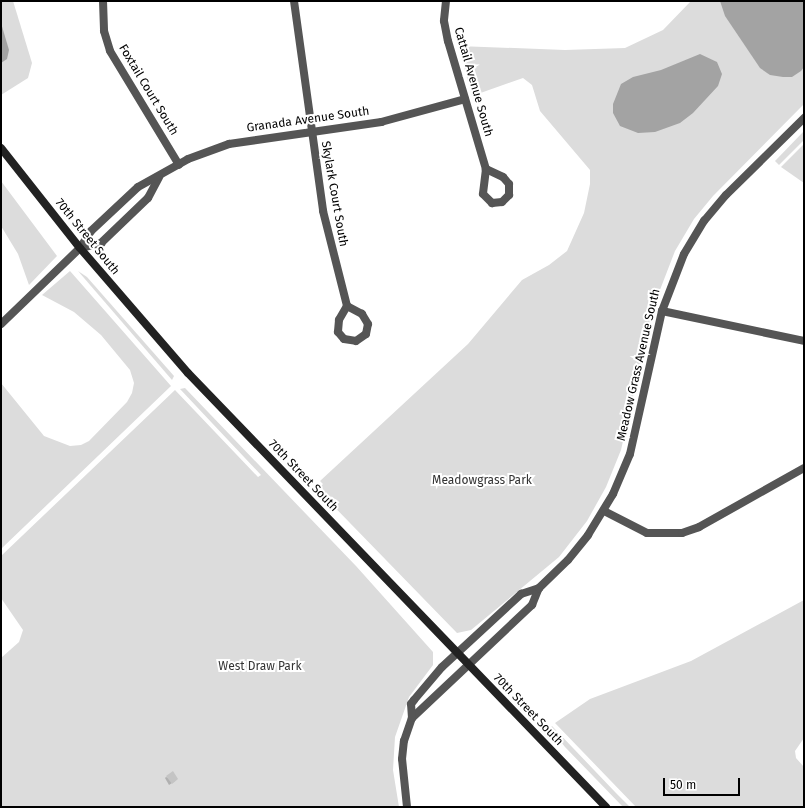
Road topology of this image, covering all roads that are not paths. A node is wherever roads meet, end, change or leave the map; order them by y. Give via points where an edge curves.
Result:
1 (103, 1) edge
2 (294, 1) edge
3 (446, 1) edge
4 (465, 99) junction
5 (804, 118) edge
6 (312, 132) junction
7 (1, 148) edge
8 (179, 164) junction
9 (486, 169) dead end
10 (159, 177) junction
11 (80, 248) junction
12 (347, 306) junction
13 (662, 311) junction
14 (1, 324) edge
15 (804, 341) edge
16 (804, 468) edge
17 (604, 510) junction
18 (539, 588) junction
19 (457, 653) junction
20 (468, 665) junction
21 (412, 718) junction
22 (407, 807) edge
23 (606, 807) edge

1 - 8 street, Foxtail Court South via 103,27 110,51
2 - 6 street, Skylark Court South
3 - 4 street, Cattail Avenue South via 445,29
4 - 6 street, Granada Avenue South via 390,120
4 - 9 street, Cattail Avenue South
5 - 13 street, Meadow Grass Avenue South via 735,185 704,221 679,263
6 - 8 street, Granada Avenue South via 229,144
6 - 12 street, Skylark Court South via 325,226
7 - 11 main road, 70th Street South
8 - 10 street, Granada Avenue South
10 - 11 street, Granada Avenue South via 138,187 91,231
10 - 11 street, Granada Avenue South via 148,198 101,243
11 - 14 street, Granada Avenue South
11 - 19 main road, 70th Street South via 188,373
12 - 12 street via 359,311 367,321 367,332 359,340 346,340 338,332 340,318
13 - 15 street
13 - 17 street, Meadow Grass Avenue South via 631,450
16 - 17 street via 699,527 682,533 647,533
17 - 18 street, Meadow Grass Avenue South via 574,553
18 - 19 street, Meadow Grass Avenue South via 520,594
18 - 20 street, Meadow Grass Avenue South via 532,605
19 - 20 main road, 70th Street South
19 - 21 street, Meadow Grass Avenue South via 419,692 411,704
20 - 21 street, Meadow Grass Avenue South
20 - 23 main road, 70th Street South
21 - 22 street, Meadow Grass Avenue South via 404,741 402,760

